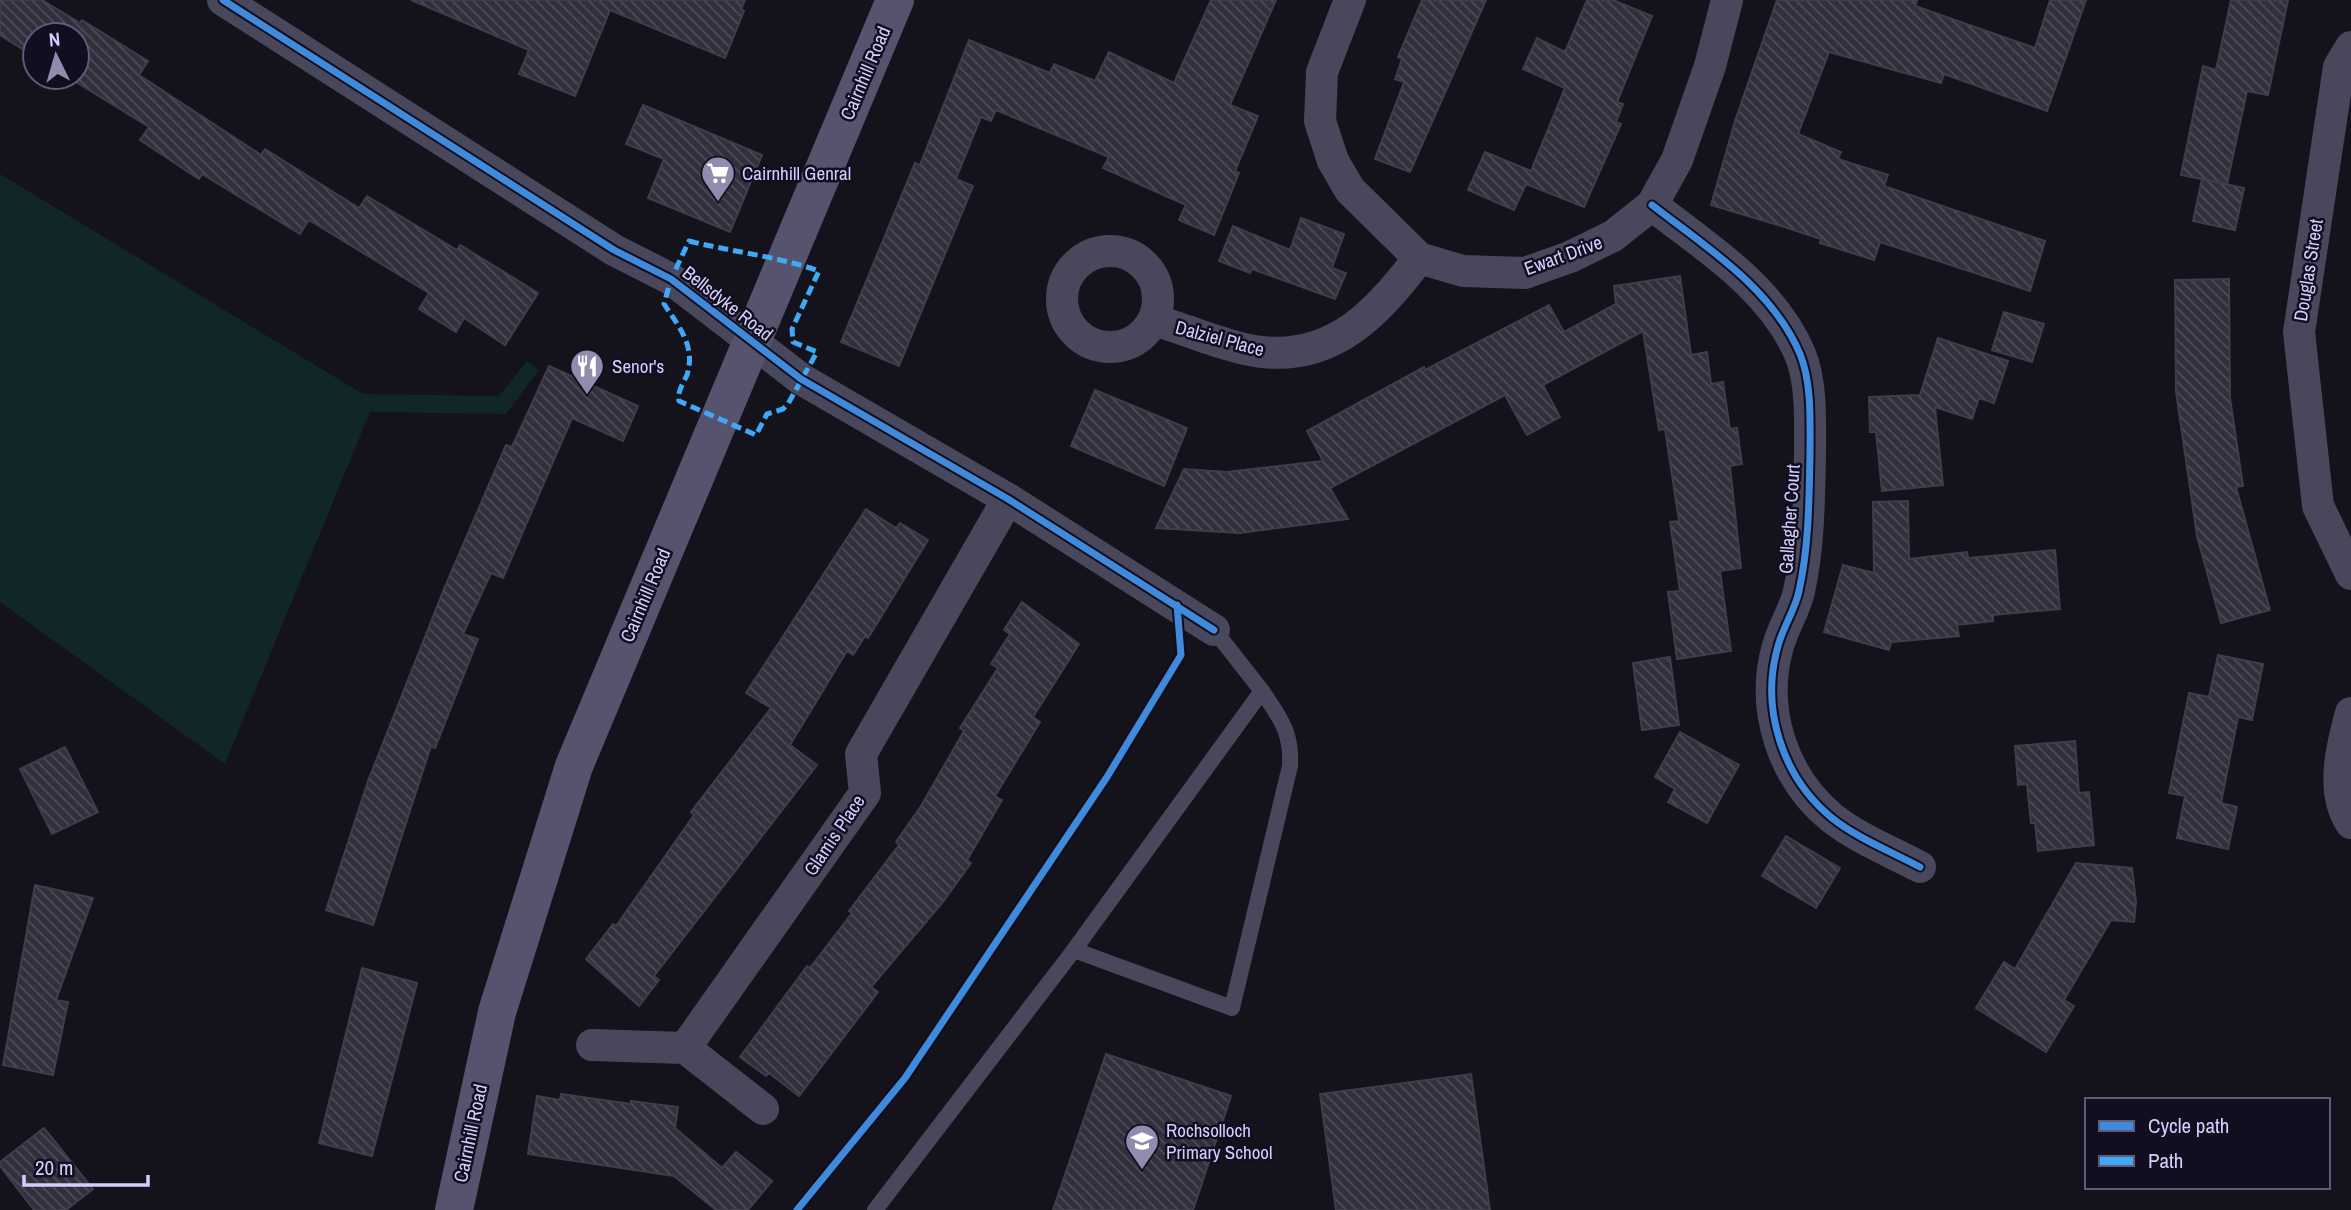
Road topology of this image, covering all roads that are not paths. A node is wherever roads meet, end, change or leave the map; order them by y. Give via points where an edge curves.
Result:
1 (223, 0) edge
2 (895, 0) edge
3 (1350, 0) edge
4 (1727, 0) edge
5 (2351, 47) edge
6 (1652, 205) junction
7 (1419, 258) junction
8 (1154, 320) dead end
9 (752, 342) junction
10 (1008, 499) junction
11 (2351, 574) edge
12 (1214, 630) joint
13 (1262, 691) junction
14 (2351, 713) edge
15 (2351, 823) edge
16 (1920, 867) dead end
17 (1074, 950) junction
18 (592, 1045) dead end
19 (685, 1048) junction
20 (763, 1109) dead end
21 (454, 1210) edge
22 (875, 1210) edge

1 - 9 street, Bellsdyke Road via 614,250 671,279
2 - 9 main road, Cairnhill Road
3 - 7 street, Ewart Drive via 1322,72 1320,121 1333,161 1350,190
4 - 6 street, Ewart Drive via 1710,66 1676,160
5 - 11 street, Douglas Street via 2339,67 2299,332 2318,506
6 - 7 street, Ewart Drive via 1613,236 1525,272 1463,271
6 - 16 street, Gallagher Court via 1763,296 1801,356 1810,415 1810,498 1798,594 1772,673 1771,702 1782,749 1801,784 1834,819
7 - 8 street, Dalziel Place via 1385,303 1349,332 1318,346 1260,352
9 - 10 street, Bellsdyke Road via 801,379
9 - 21 main road, Cairnhill Road via 574,766 496,1012
10 - 12 street, Bellsdyke Road
10 - 19 street, Glamis Place via 861,754 865,793
12 - 13 lane
13 - 17 lane
13 - 17 lane via 1285,726 1291,744 1290,766 1231,1008
14 - 15 street via 2339,758 2345,814
17 - 22 lane
18 - 19 street
19 - 20 street

